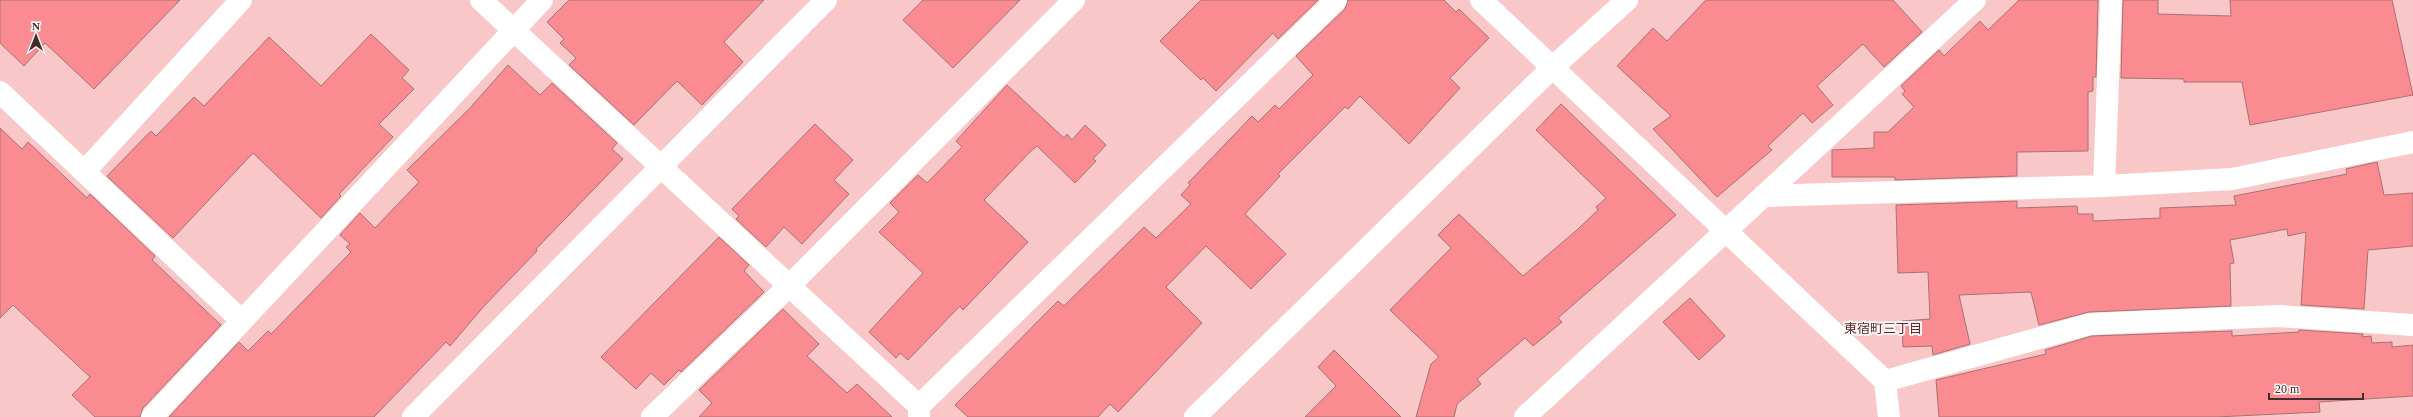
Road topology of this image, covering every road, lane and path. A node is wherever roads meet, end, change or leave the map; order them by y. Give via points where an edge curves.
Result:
1 (241, 0) edge
2 (480, 0) edge
3 (542, 0) edge
4 (826, 0) edge
5 (1074, 0) edge
6 (1336, 0) edge
7 (1481, 0) edge
8 (1627, 0) edge
9 (1975, 0) edge
10 (2111, 0) edge
11 (514, 31) junction
12 (1553, 67) junction
13 (0, 92) edge
14 (2413, 142) edge
15 (660, 167) junction
16 (84, 172) junction
17 (2104, 186) junction
18 (1763, 196) junction
19 (1724, 230) junction
20 (789, 286) junction
21 (242, 321) junction
22 (2413, 325) edge
23 (1885, 381) junction
24 (919, 412) edge
25 (152, 417) edge
26 (413, 417) edge
27 (652, 417) edge
28 (1195, 417) edge
29 (1525, 417) edge
30 (1889, 417) edge

1 - 16 street
2 - 11 street
3 - 11 street
4 - 15 street
5 - 20 street
6 - 24 street
7 - 12 street
8 - 12 street
9 - 18 street
10 - 17 street
11 - 15 street
11 - 21 street
12 - 19 street
12 - 28 street
13 - 16 street
14 - 17 street via 2232,179
15 - 20 street
15 - 26 street
16 - 21 street
17 - 18 street
18 - 19 street
19 - 23 street
19 - 29 street
20 - 24 street
20 - 27 street
21 - 25 street
22 - 23 street via 2279,316 2090,324
23 - 30 street

